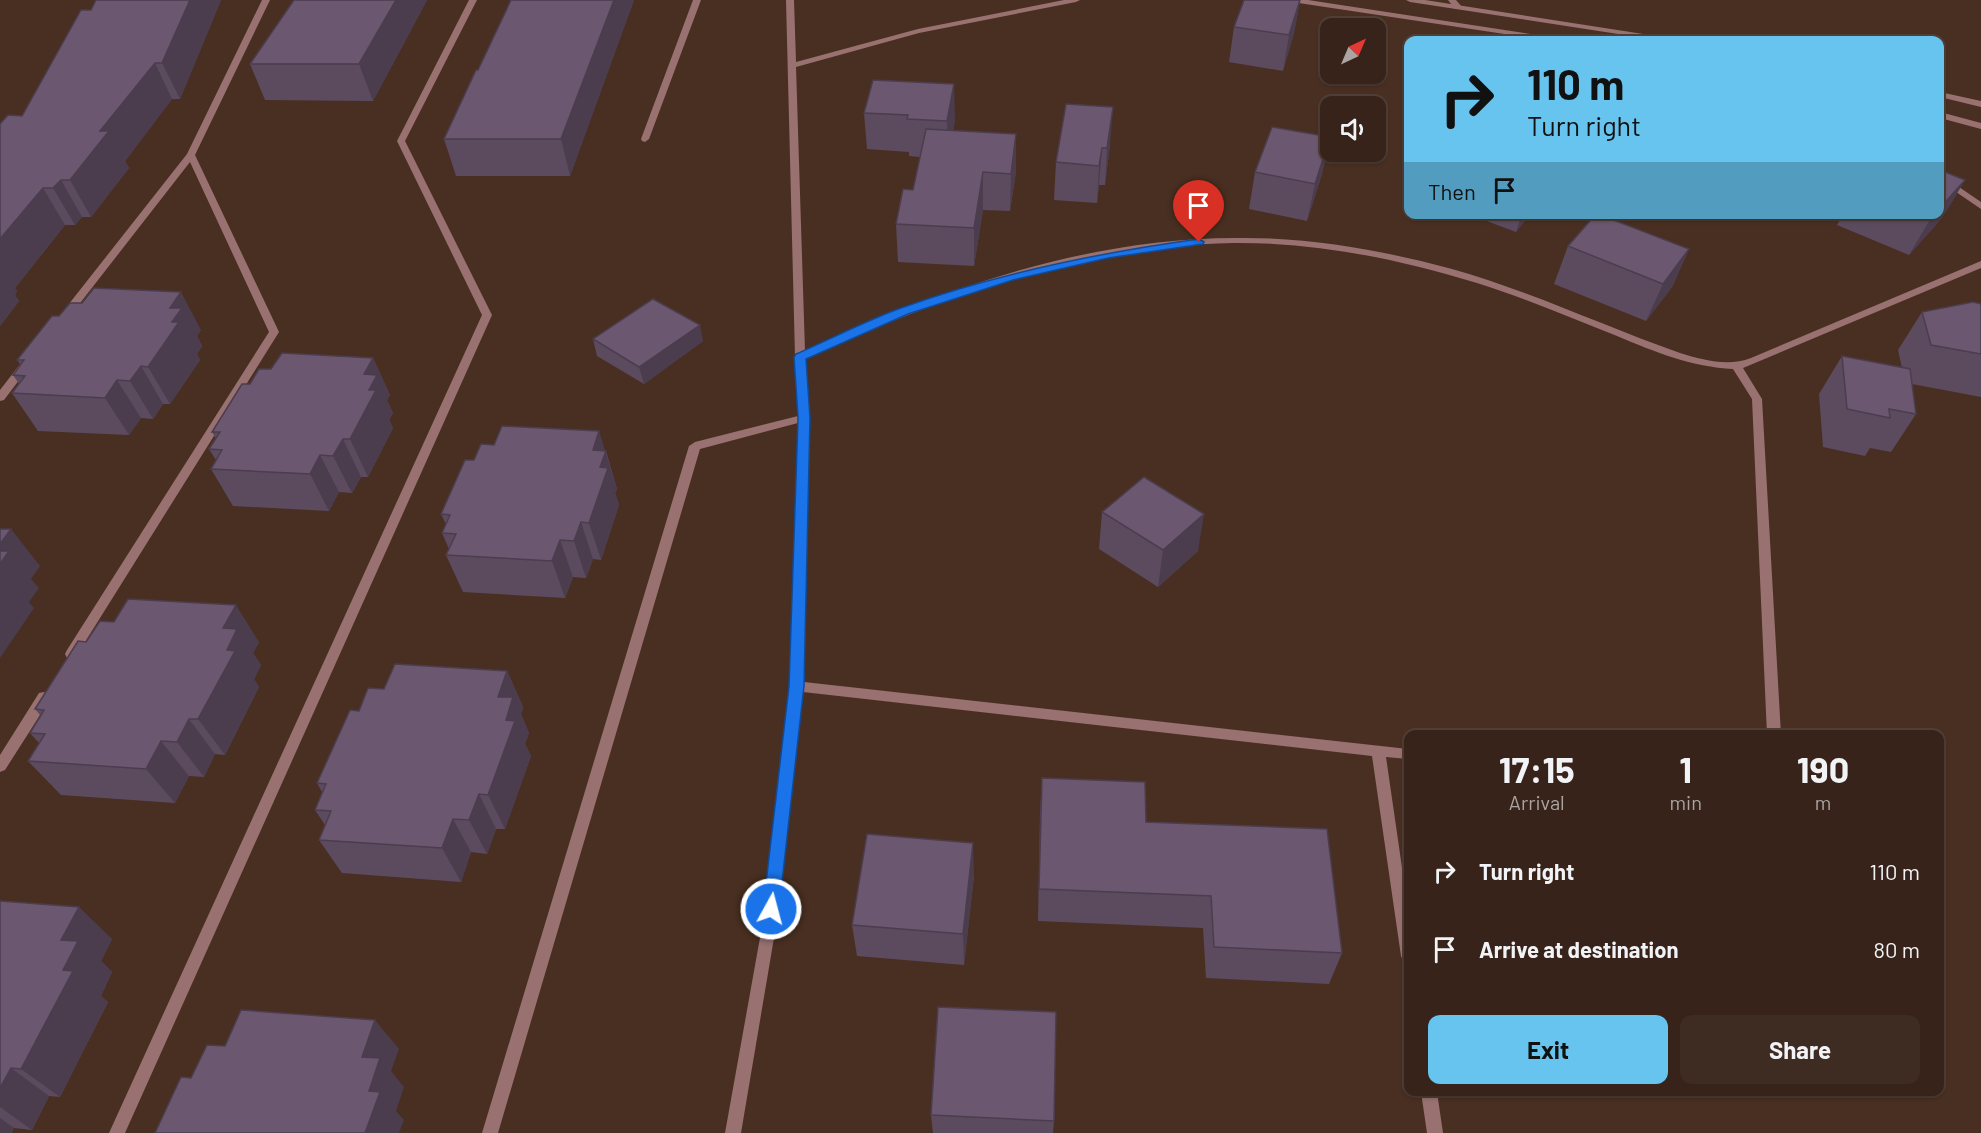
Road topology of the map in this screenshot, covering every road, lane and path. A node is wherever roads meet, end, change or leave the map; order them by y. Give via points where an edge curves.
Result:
1 (266, 0) edge
2 (473, 0) edge
3 (697, 0) edge
4 (790, 0) edge
5 (1076, 0) edge
6 (1292, 0) edge
7 (1410, 0) edge
8 (1452, 0) edge
9 (1458, 8) junction
10 (1530, 36) edge
11 (1643, 36) edge
12 (791, 66) junction
13 (1944, 96) edge
14 (1981, 104) edge
15 (1944, 116) edge
16 (1981, 126) edge
17 (645, 139) dead end
18 (191, 155) junction
19 (1944, 180) edge
20 (1981, 206) edge
21 (1981, 264) edge
22 (59, 322) edge
23 (800, 357) junction
24 (29, 360) edge
25 (1737, 367) junction
26 (0, 397) edge
27 (804, 418) junction
28 (64, 665) edge
29 (51, 685) edge
30 (797, 686) junction
31 (1774, 730) edge
32 (1378, 750) junction
33 (1404, 753) edge
34 (0, 766) edge
35 (1404, 929) edge
36 (1429, 1096) edge
37 (117, 1133) edge
38 (490, 1133) edge
39 (733, 1133) edge
40 (1434, 1133) edge

1 - 18 street
2 - 37 street via 401,141 487,315
3 - 17 street
4 - 12 street
5 - 12 street via 918,31
6 - 10 street
7 - 9 street
8 - 9 street
9 - 11 street
12 - 23 street
13 - 14 street
15 - 16 street
18 - 22 street
18 - 28 street via 274,332
19 - 20 street
21 - 25 street
23 - 25 street via 904,311 1010,277 1153,248 1244,241 1326,247 1441,269 1523,295 1678,357
23 - 27 street
24 - 26 street
25 - 31 street via 1757,399
27 - 30 street
27 - 38 street via 695,446
29 - 34 street
30 - 32 street
30 - 39 street via 768,932
32 - 33 street
32 - 35 street
36 - 40 street

